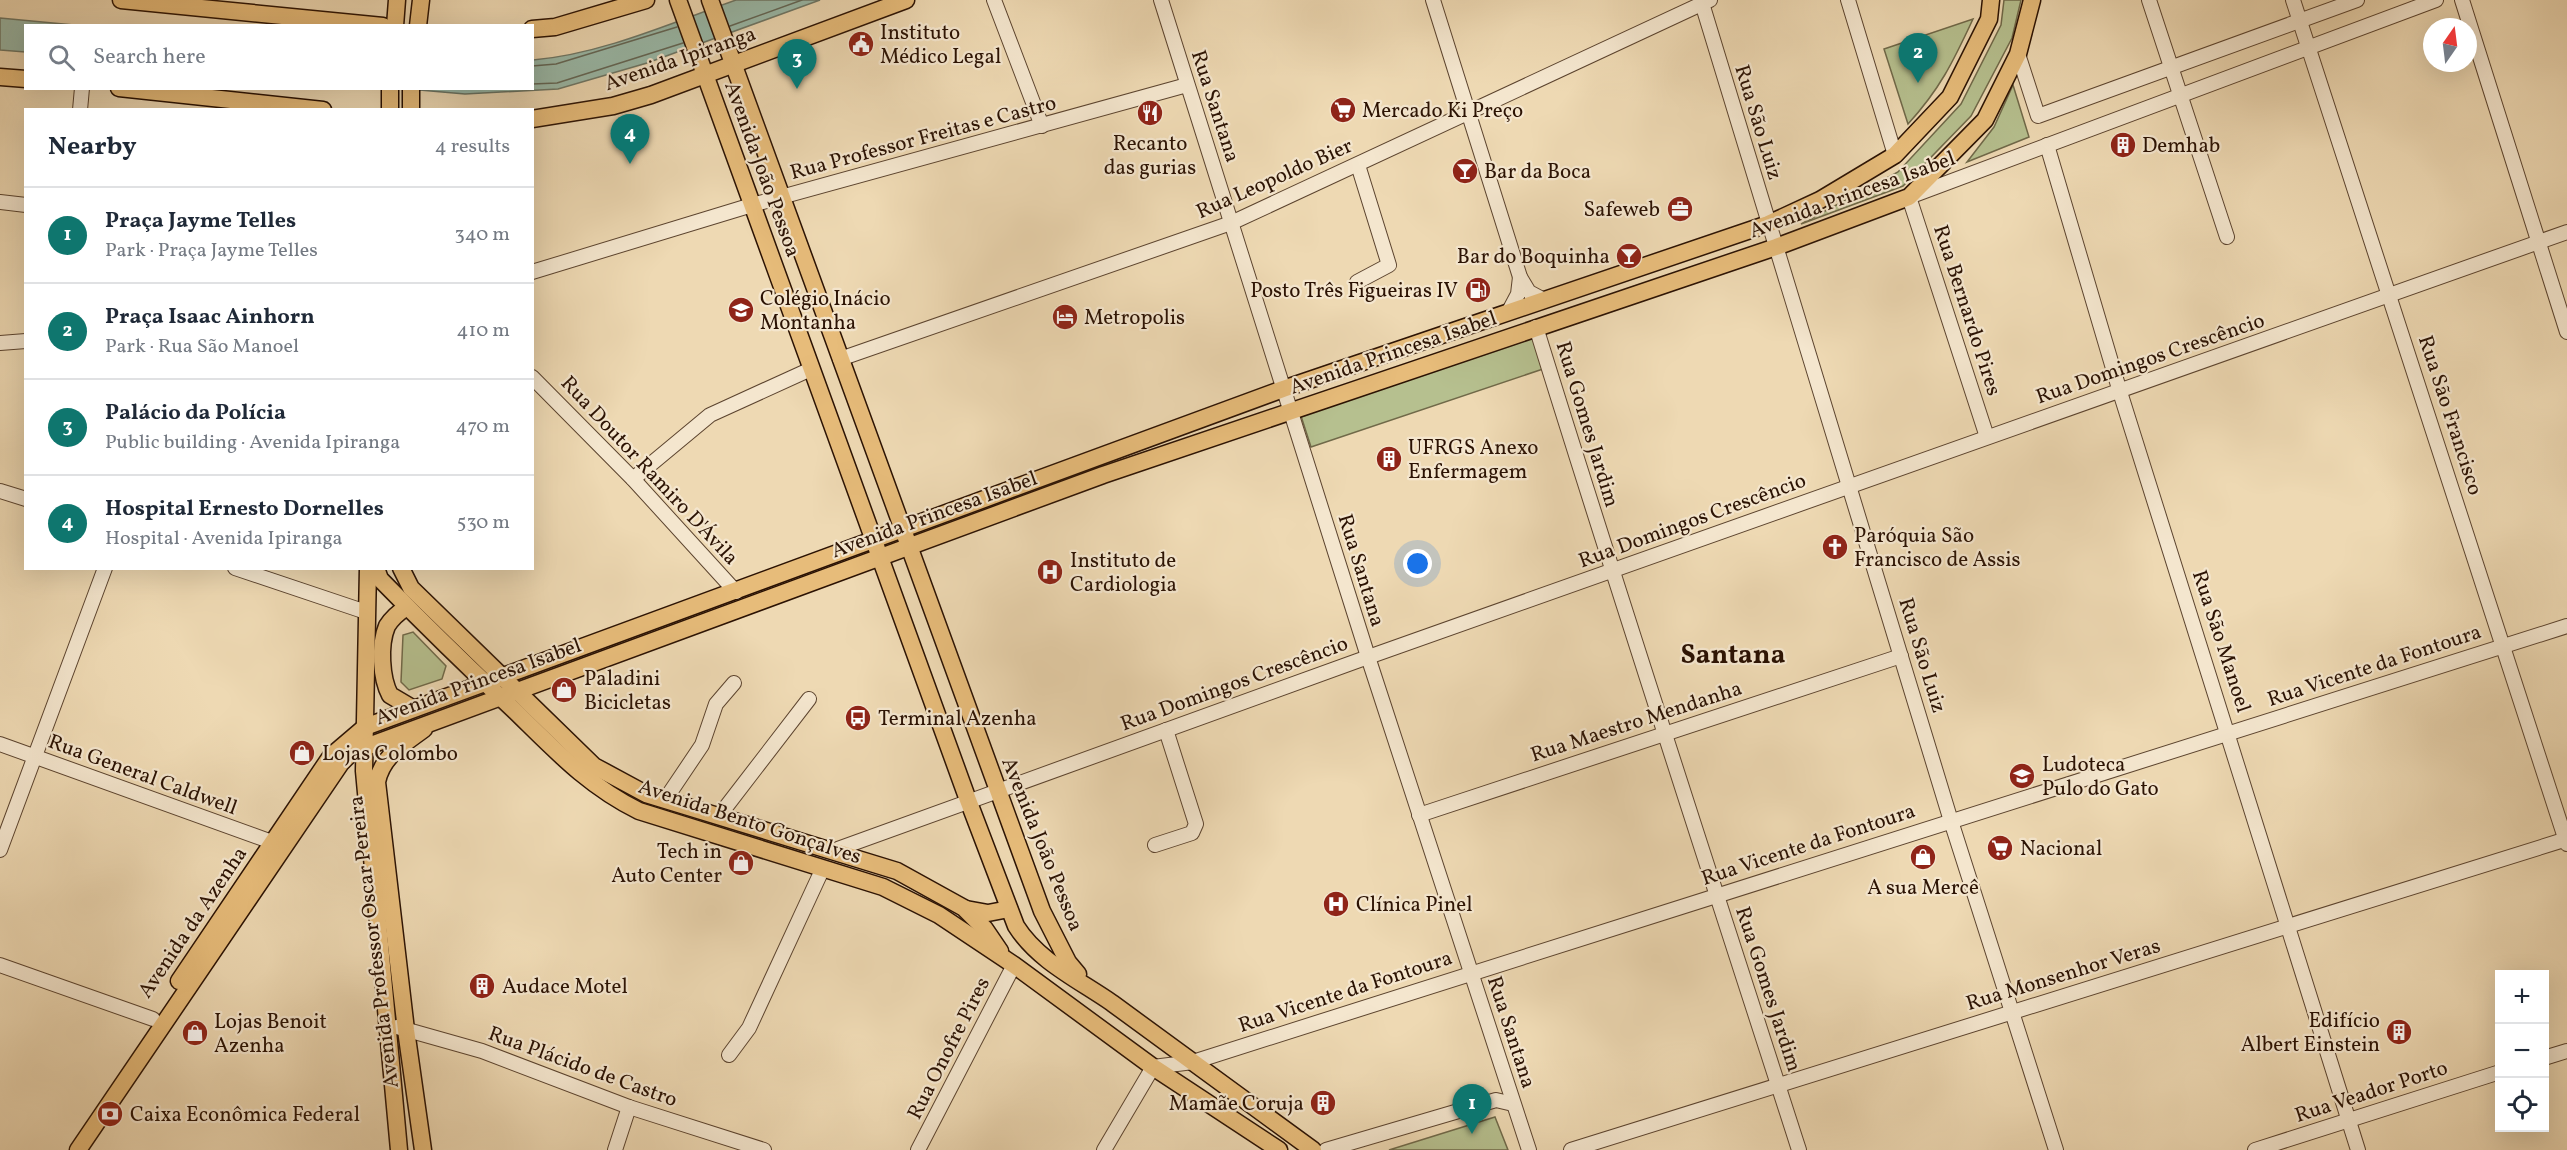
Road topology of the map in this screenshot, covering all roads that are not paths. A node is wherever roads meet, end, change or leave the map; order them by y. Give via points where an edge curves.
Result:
1 (121, 0) edge
2 (397, 0) edge
3 (421, 0) edge
4 (646, 0) edge
5 (710, 0) edge
6 (906, 0) edge
7 (994, 0) edge
8 (1161, 0) edge
9 (1433, 0) edge
10 (1848, 0) edge
11 (1991, 0) edge
12 (2032, 0) edge
13 (2149, 0) edge
14 (2293, 0) edge
15 (2357, 0) edge
16 (2436, 0) edge
17 (2462, 0) edge
18 (1704, 1) edge
19 (680, 5) edge
20 (239, 6) edge
21 (2300, 22) junction
22 (369, 24) edge
23 (395, 24) edge
24 (418, 24) edge
25 (534, 29) edge
26 (2309, 49) junction
27 (2018, 54) junction
28 (735, 65) junction
29 (2172, 68) junction
30 (706, 75) junction
31 (0, 77) edge
32 (24, 79) edge
33 (1187, 85) junction
34 (82, 90) edge
35 (138, 90) edge
36 (2181, 96) junction
37 (81, 108) edge
38 (304, 108) edge
39 (1469, 114) junction
40 (534, 119) edge
41 (1042, 126) junction
42 (2047, 145) junction
43 (1895, 155) junction
44 (1358, 165) junction
45 (1909, 197) junction
46 (781, 198) junction
47 (0, 202) edge
48 (24, 205) edge
49 (752, 205) junction
50 (1231, 223) junction
51 (1768, 224) junction
52 (2567, 232) edge
53 (2227, 237) dead end
54 (2540, 242) junction
55 (1776, 247) junction
56 (534, 271) edge
57 (1520, 277) junction
58 (1356, 282) dead end
59 (2390, 295) junction
60 (1544, 300) junction
61 (1509, 311) junction
62 (1536, 327) junction
63 (2567, 332) edge
64 (24, 341) edge
65 (0, 343) edge
66 (840, 358) junction
67 (811, 369) junction
68 (534, 379) edge
69 (1283, 389) junction
70 (2120, 392) junction
71 (1290, 410) junction
72 (1987, 437) junction
73 (633, 479) junction
74 (1849, 486) junction
75 (0, 491) edge
76 (24, 498) edge
77 (901, 528) junction
78 (874, 538) junction
79 (908, 546) junction
80 (880, 557) junction
81 (104, 570) edge
82 (241, 570) edge
83 (369, 570) edge
84 (377, 570) edge
85 (402, 570) edge
86 (1612, 572) junction
87 (736, 592) junction
88 (407, 607) junction
89 (366, 612) junction
90 (2567, 626) edge
91 (2504, 646) junction
92 (1901, 656) junction
93 (1368, 657) junction
94 (502, 676) junction
95 (484, 682) junction
96 (734, 683) dead end
97 (518, 692) junction
98 (501, 698) junction
99 (809, 699) dead end
100 (412, 708) junction
101 (437, 719) junction
102 (365, 727) junction
103 (1166, 730) junction
104 (1667, 733) junction
105 (2228, 733) junction
106 (0, 744) edge
107 (364, 746) junction
108 (35, 757) junction
109 (997, 790) junction
110 (665, 800) junction
111 (968, 800) junction
112 (1419, 815) junction
113 (719, 816) junction
114 (1951, 821) junction
115 (2566, 840) edge
116 (272, 842) junction
117 (1155, 844) dead end
118 (0, 850) edge
119 (832, 850) junction
120 (823, 868) junction
121 (1717, 895) junction
122 (964, 908) junction
123 (1009, 909) junction
124 (2289, 926) junction
125 (1010, 962) junction
126 (0, 965) edge
127 (1471, 973) junction
128 (1088, 986) junction
129 (2012, 1012) junction
130 (153, 1019) junction
131 (387, 1024) junction
132 (406, 1030) junction
133 (2567, 1051) edge
134 (729, 1055) dead end
135 (2549, 1056) edge
136 (1193, 1062) junction
137 (1153, 1066) junction
138 (2495, 1073) edge
139 (1778, 1085) junction
140 (1507, 1087) junction
141 (1497, 1100) junction
142 (1513, 1104) junction
143 (628, 1107) junction
144 (2349, 1120) junction
145 (419, 1133) junction
146 (65, 1150) edge
147 (78, 1150) edge
148 (399, 1150) edge
149 (415, 1150) edge
150 (423, 1150) edge
151 (615, 1150) edge
152 (764, 1150) edge
153 (918, 1150) edge
154 (1104, 1150) edge
155 (1279, 1150) edge
156 (1313, 1150) edge
157 (1326, 1150) edge
158 (1529, 1150) edge
159 (1571, 1150) edge
160 (1798, 1150) edge
161 (2056, 1150) edge
162 (2255, 1150) edge
163 (2358, 1150) edge

1 - 20 main road
2 - 23 main road
3 - 24 main road
4 - 25 main road via 555,27
5 - 28 main road, Avenida João Pessoa
6 - 28 main road, Avenida Ipiranga
7 - 41 street
8 - 33 street, Rua Santana
9 - 39 street
10 - 43 street
11 - 43 main road via 1989,19 1950,97
12 - 27 main road
13 - 29 street
14 - 21 street, Rua São Francisco
15 - 21 street
16 - 26 street, Avenida Princesa Isabel
17 - 54 street
18 - 39 street, Rua Leopoldo Bier
18 - 51 street, Rua São Luiz
19 - 30 main road, Avenida João Pessoa
20 - 22 main road
21 - 26 street, Rua São Francisco
21 - 29 street
26 - 36 street, Avenida Princesa Isabel
26 - 59 street, Rua São Francisco
27 - 29 street via 2038,116
27 - 45 main road via 1985,120
28 - 30 main road, Avenida Ipiranga
28 - 46 main road, Avenida João Pessoa
29 - 36 street
30 - 40 main road, Avenida Ipiranga via 614,106
30 - 49 main road, Avenida João Pessoa
31 - 32 main road
33 - 41 street, Rua Professor Freitas e Castro
33 - 50 street, Rua Santana
34 - 37 street
35 - 38 main road
36 - 42 street, Avenida Princesa Isabel
36 - 53 street
39 - 44 street, Rua Leopoldo Bier
39 - 57 street
41 - 46 street, Rua Professor Freitas e Castro
42 - 45 street, Avenida Princesa Isabel
42 - 70 street, Rua São Manoel
43 - 51 main road, Avenida Princesa Isabel via 1820,200
44 - 50 street, Rua Leopoldo Bier
44 - 58 street via 1389,265
45 - 55 main road, Avenida Princesa Isabel
45 - 72 street, Rua Bernardo Pires
46 - 49 street, Rua Professor Freitas e Castro
46 - 66 main road, Avenida João Pessoa
47 - 48 street
49 - 56 street, Rua Professor Freitas e Castro
49 - 67 main road, Avenida João Pessoa
50 - 66 street, Rua Leopoldo Bier
50 - 69 street, Rua Santana
51 - 55 street, Rua São Luiz
51 - 60 main road, Avenida Princesa Isabel
52 - 54 street, Rua Domingos Crescêncio
54 - 59 street, Rua Domingos Crescêncio
54 - 63 street
55 - 62 main road, Avenida Princesa Isabel
55 - 74 street, Rua São Luiz
57 - 60 street via 1529,292
57 - 61 street via 1518,294
59 - 70 street, Rua Domingos Crescêncio
59 - 91 street, Rua São Francisco
60 - 61 main road, Avenida Princesa Isabel
61 - 69 main road, Avenida Princesa Isabel
62 - 71 main road, Avenida Princesa Isabel
62 - 86 street, Rua Gomes Jardim
64 - 65 street
66 - 77 main road, Avenida João Pessoa
67 - 73 street via 710,415
67 - 78 main road, Avenida João Pessoa
68 - 73 street, Rua Doutor Ramiro D'Ávila
69 - 71 street, Rua Santana
69 - 77 main road, Avenida Princesa Isabel
70 - 72 street, Rua Domingos Crescêncio
70 - 105 street, Rua São Manoel
71 - 79 main road, Avenida Princesa Isabel
71 - 93 street, Rua Santana
72 - 74 street, Rua Domingos Crescêncio
73 - 87 street, Rua Doutor Ramiro D'Ávila
74 - 86 street, Rua Domingos Crescêncio
74 - 92 street, Rua São Luiz
75 - 76 street
77 - 78 main road, Avenida Princesa Isabel
77 - 79 main road, Avenida João Pessoa
78 - 80 main road, Avenida João Pessoa
78 - 87 main road, Avenida Princesa Isabel
79 - 80 main road, Avenida Princesa Isabel
79 - 109 main road, Avenida João Pessoa
80 - 97 main road, Avenida Princesa Isabel
80 - 111 main road, Avenida João Pessoa
81 - 108 street
82 - 89 street
83 - 89 main road
84 - 88 main road, Avenida Bento Gonçalves via 380,579
85 - 94 main road, Avenida Bento Gonçalves via 411,588
86 - 93 street, Rua Domingos Crescêncio
86 - 104 street, Rua Gomes Jardim
87 - 94 main road, Avenida Princesa Isabel
88 - 95 main road, Avenida Bento Gonçalves
88 - 100 main road via 387,627 383,673 390,695
89 - 102 main road
90 - 91 street, Rua Vicente da Fontoura
91 - 105 street, Rua Vicente da Fontoura
91 - 115 street, Rua São Francisco
92 - 104 street, Rua Maestro Mendanha
92 - 114 street, Rua São Luiz
93 - 103 street, Rua Domingos Crescêncio
93 - 112 street, Rua Santana
94 - 95 main road, Avenida Princesa Isabel
94 - 97 main road, Avenida Bento Gonçalves
95 - 98 main road, Avenida Bento Gonçalves
95 - 100 main road, Avenida Princesa Isabel
96 - 110 street via 716,704 702,745
97 - 98 main road, Avenida Princesa Isabel
97 - 110 main road, Avenida Bento Gonçalves via 594,766 619,782
98 - 101 main road, Avenida Princesa Isabel
98 - 120 main road, Avenida Bento Gonçalves via 608,796 639,811
99 - 113 street
100 - 102 main road, Avenida Princesa Isabel
101 - 107 main road, Avenida Princesa Isabel
101 - 132 main road, Avenida Professor Oscar Pereira via 389,756 376,782
102 - 107 main road
102 - 116 main road, Avenida da Azenha via 331,756
103 - 109 street, Rua Domingos Crescêncio
103 - 117 street via 1196,824 1192,833
104 - 112 street, Rua Maestro Mendanha
104 - 121 street, Rua Gomes Jardim
105 - 114 street, Rua Vicente da Fontoura
105 - 124 street, Rua São Manoel
106 - 108 street, Rua General Caldwell
107 - 131 main road, Avenida Professor Oscar Pereira
107 - 147 main road, Avenida da Azenha via 341,763
108 - 116 street, Rua General Caldwell
108 - 118 street
109 - 111 street, Rua Domingos Crescêncio
109 - 128 main road, Avenida João Pessoa via 1042,911 1068,962
110 - 113 main road, Avenida Bento Gonçalves
111 - 119 street, Rua Domingos Crescêncio
111 - 123 main road, Avenida João Pessoa
112 - 127 street, Rua Santana
113 - 119 main road, Avenida Bento Gonçalves
114 - 121 street, Rua Vicente da Fontoura
114 - 129 street, Rua São Luiz
115 - 124 street, Rua Monsenhor Veras
116 - 130 main road, Avenida da Azenha
119 - 122 main road, Avenida Bento Gonçalves via 897,871
120 - 125 main road, Avenida Bento Gonçalves via 883,887 939,915
120 - 134 street via 749,1028
121 - 127 street, Rua Vicente da Fontoura
121 - 139 street, Rua Gomes Jardim
122 - 123 main road via 988,913
122 - 125 main road, Avenida Bento Gonçalves
123 - 128 main road, Avenida João Pessoa via 1034,950
124 - 129 street, Rua Monsenhor Veras
124 - 144 street, Rua São Manoel
125 - 137 main road, Avenida Bento Gonçalves
125 - 153 street, Rua Onofre Pires
126 - 130 street
127 - 136 street, Rua Vicente da Fontoura
127 - 140 street, Rua Santana
128 - 136 main road
129 - 139 street, Rua Monsenhor Veras
129 - 161 street, Rua São Luiz
130 - 146 main road, Avenida da Azenha
131 - 132 street, Rua Plácido de Castro
131 - 148 main road, Avenida Professor Oscar Pereira
132 - 143 street, Rua Plácido de Castro via 482,1051
132 - 145 main road, Avenida Professor Oscar Pereira
133 - 135 street
136 - 137 street, Rua Vicente da Fontoura
136 - 156 main road
137 - 154 street
137 - 155 main road, Avenida Bento Gonçalves
138 - 144 street, Rua Veador Porto
139 - 159 street, Rua Monsenhor Veras
139 - 160 street, Rua Gomes Jardim
140 - 141 street
140 - 142 street, Rua Santana
141 - 142 street
141 - 157 street
142 - 158 street, Rua Santana
143 - 151 street
143 - 152 street, Rua Plácido de Castro
144 - 162 street, Rua Veador Porto
144 - 163 street, Rua São Manoel
145 - 149 main road
145 - 150 main road, Avenida Professor Oscar Pereira

